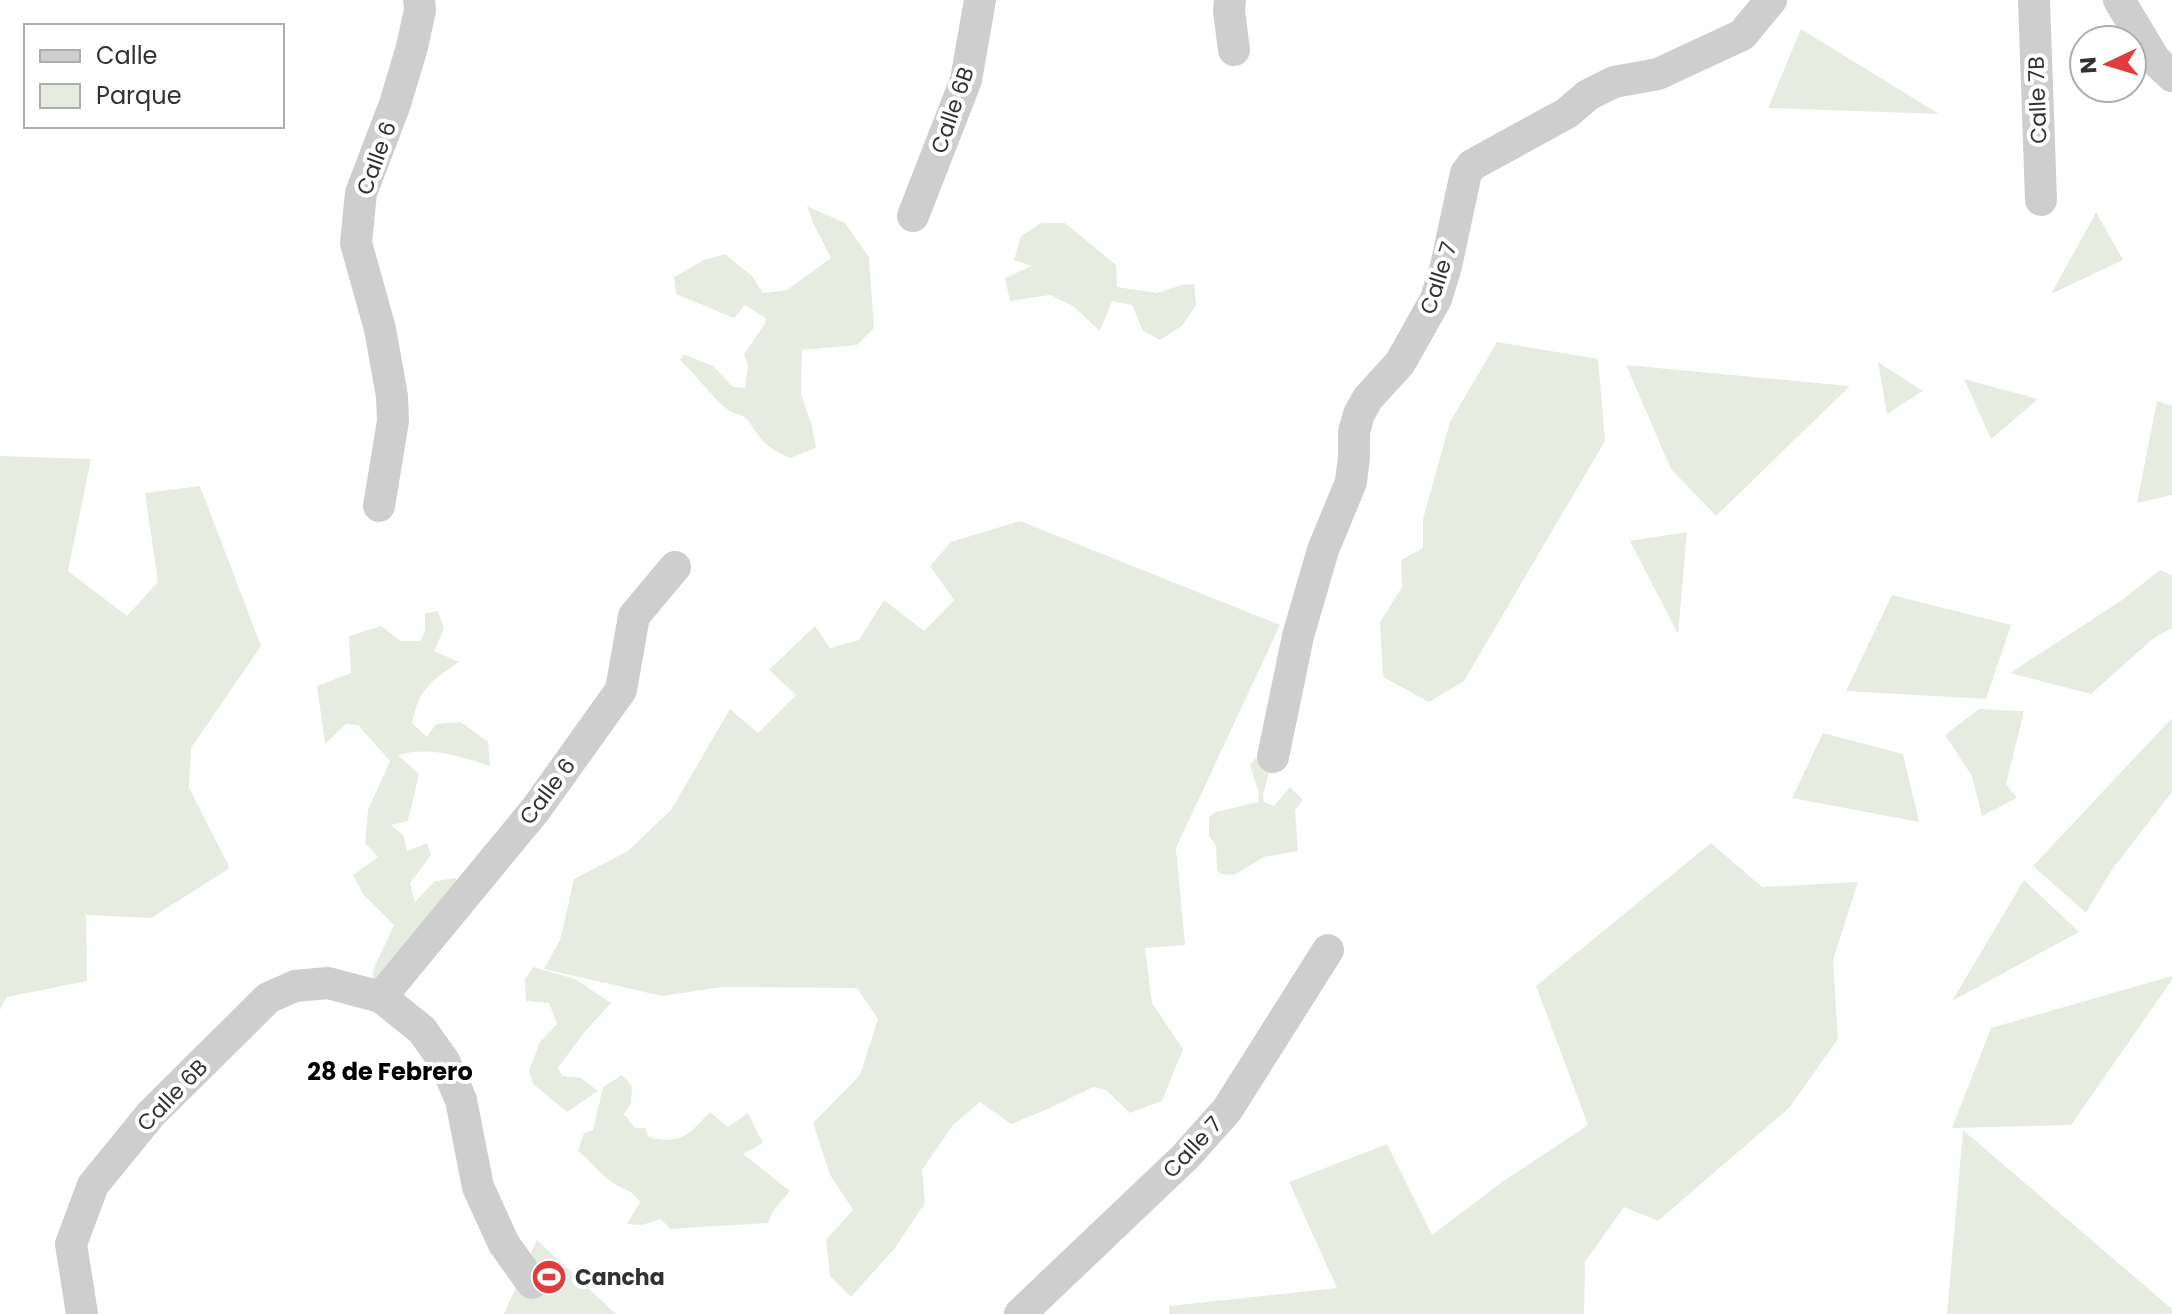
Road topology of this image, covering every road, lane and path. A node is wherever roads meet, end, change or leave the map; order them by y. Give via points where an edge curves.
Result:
1 (419, 0) edge
2 (980, 0) edge
3 (1230, 0) edge
4 (1771, 0) edge
5 (2034, 0) edge
6 (2119, 0) edge
7 (1234, 50) dead end
8 (2172, 76) edge
9 (2041, 200) dead end
10 (913, 216) dead end
11 (379, 506) dead end
12 (675, 567) dead end
13 (1273, 757) dead end
14 (1328, 950) dead end
15 (381, 997) junction
16 (532, 1283) dead end
17 (82, 1314) edge
18 (1020, 1314) edge

1 - 11 street, Calle 6 via 395,104 361,193 356,243 392,396
2 - 10 street, Calle 6B via 966,80
3 - 7 street
4 - 13 street, Calle 7 via 1742,35 1658,74 1614,82 1588,95 1466,173 1436,299 1400,363 1359,414 1351,482 1302,622
5 - 9 street, Calle 7B
6 - 8 street via 2155,60
12 - 15 street, Calle 6 via 634,616 621,690 536,809
14 - 18 street, Calle 7 via 1227,1110
15 - 16 street via 422,1030 444,1061 461,1100 478,1187 504,1244
15 - 17 street, Calle 6B via 328,983 295,986 268,998 151,1114 93,1185 71,1244

